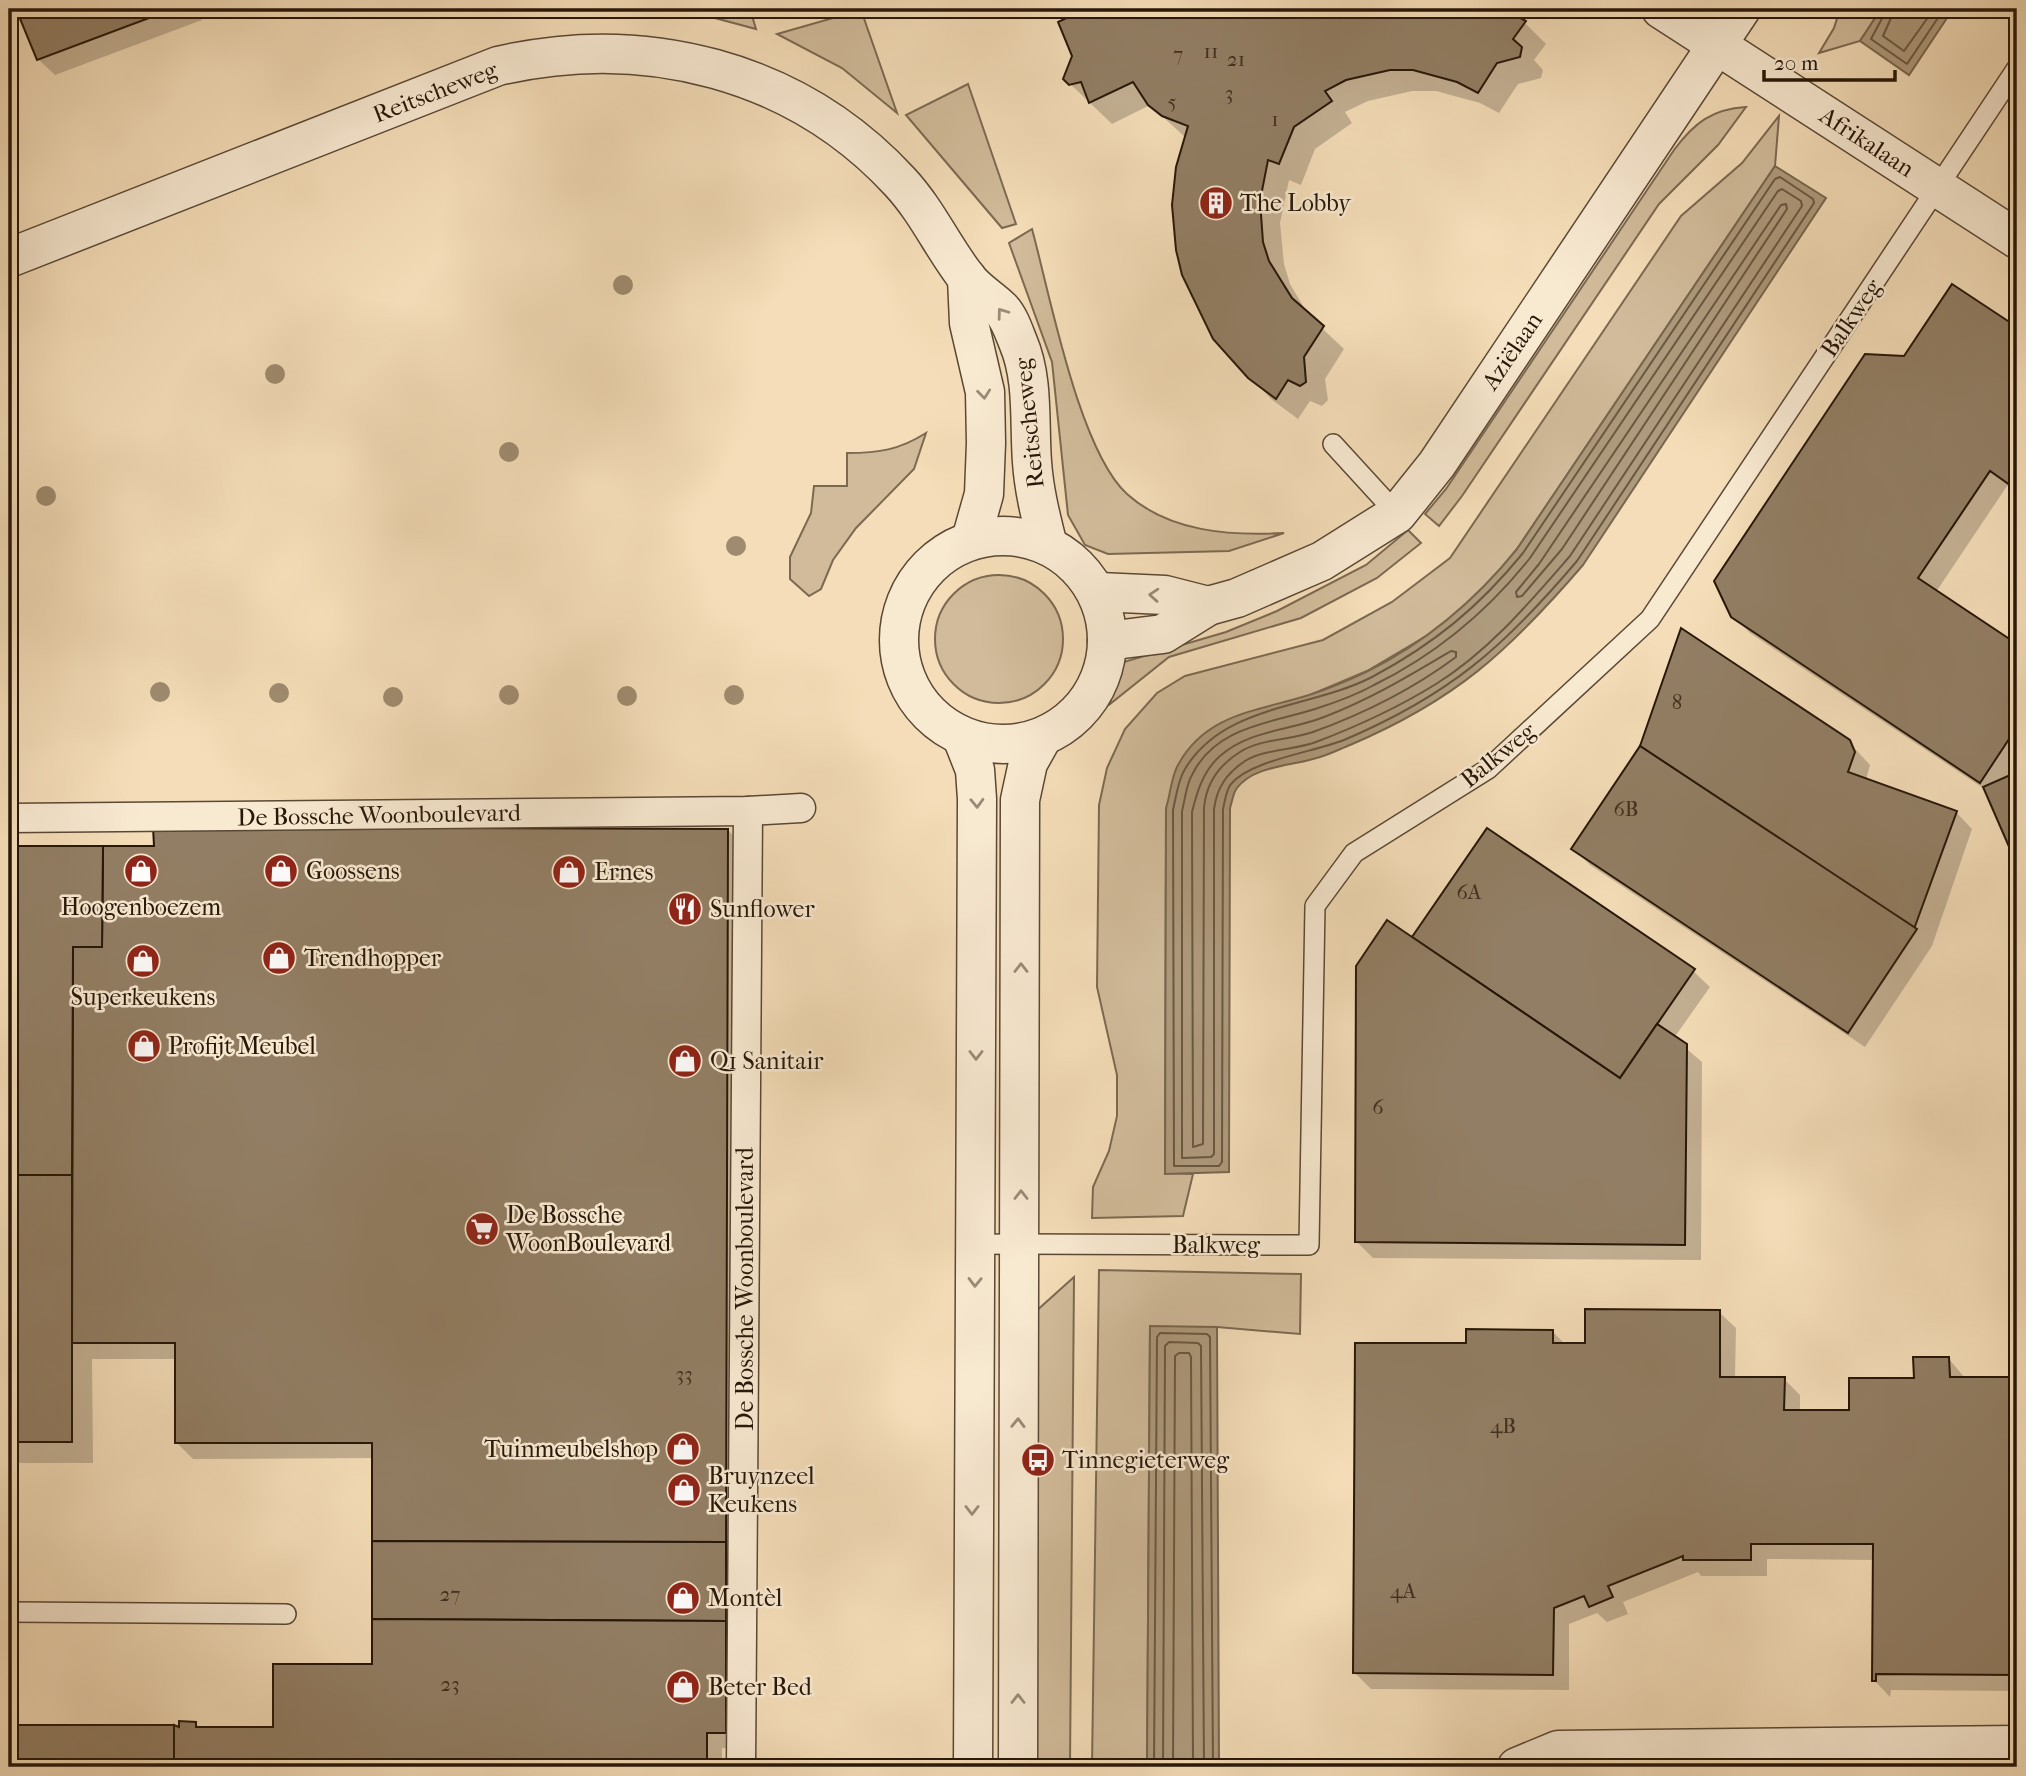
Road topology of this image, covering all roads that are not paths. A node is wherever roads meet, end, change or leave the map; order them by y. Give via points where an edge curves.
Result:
1 (1661, 9) edge
2 (1741, 9) edge
3 (1717, 45) junction
4 (2017, 68) edge
5 (1938, 187) junction
6 (2017, 239) edge
7 (9, 258) edge
8 (967, 278) junction
9 (1333, 444) dead end
10 (1397, 514) junction
11 (971, 540) junction
12 (1048, 545) junction
13 (1099, 592) junction
14 (1208, 606) junction
15 (1107, 641) junction
16 (962, 737) junction
17 (1042, 738) junction
18 (801, 808) dead end
19 (748, 811) junction
20 (9, 818) edge
21 (975, 1244) junction
22 (1021, 1244) junction
23 (9, 1612) edge
24 (286, 1614) dead end
25 (2017, 1745) edge
26 (741, 1767) edge
27 (973, 1767) edge
28 (1018, 1767) edge
29 (1517, 1767) edge

1 - 3 street, Afrikalaan
2 - 3 street, Aziëlaan
3 - 5 street, Afrikalaan
3 - 10 street, Aziëlaan via 1437,464
4 - 5 lane, Balkweg
5 - 6 street, Afrikalaan
5 - 22 lane, Balkweg via 1650,619 1489,769 1354,853 1315,906 1309,1245
7 - 8 street, Reitscheweg via 476,72 542,56 623,52 666,56 733,74 833,124 913,196
8 -> 11 street, Reitscheweg via 969,323 985,392 986,430 984,494
12 -> 8 street, Reitscheweg via 1032,464 1029,391 1020,344 1003,311
9 - 10 lane
10 - 14 street, Aziëlaan via 1322,561
11 - 12 street via 1010,536
11 - 16 street via 943,555 920,577 904,604 898,648 913,695 943,727
12 - 13 street via 1069,559
14 -> 13 street via 1166,595
13 - 15 street
14 - 15 street, Aziëlaan via 1163,634
15 - 17 street via 1098,683 1084,706
16 - 17 street via 1002,744
16 -> 21 street via 975,770 977,799
22 -> 17 street via 1020,800 1028,763
18 - 19 street, De Bossche Woonboulevard
19 - 20 street, De Bossche Woonboulevard
19 - 26 street, De Bossche Woonboulevard
21 - 22 lane, Balkweg
21 -> 27 street
28 -> 22 street
23 - 24 lane
25 - 29 street via 1558,1750

